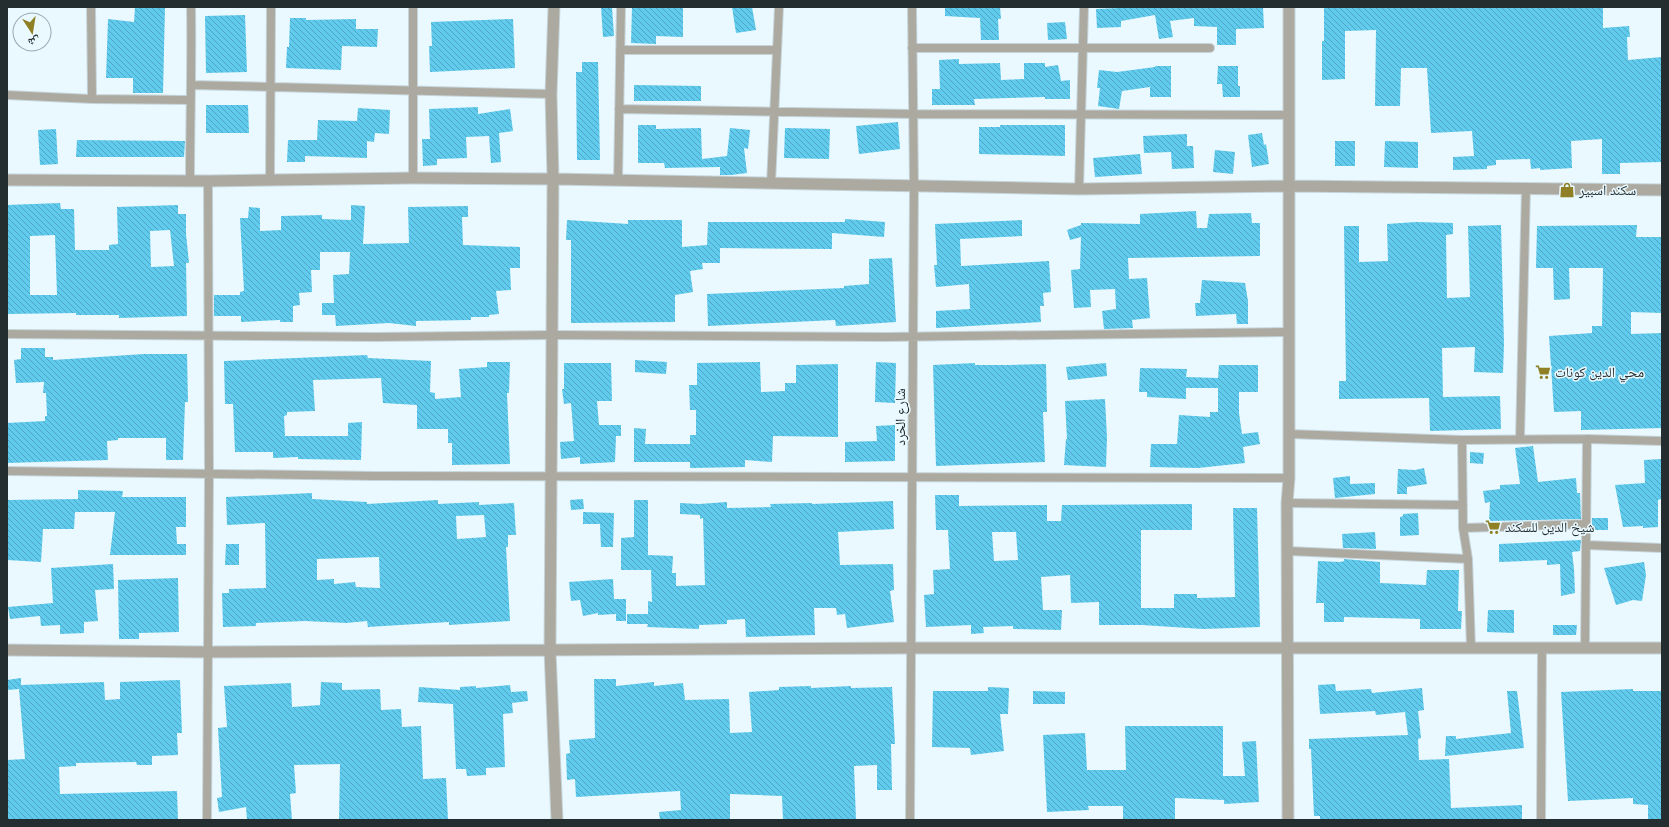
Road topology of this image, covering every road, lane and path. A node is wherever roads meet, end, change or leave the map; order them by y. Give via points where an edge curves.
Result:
1 (91, 7) edge
2 (190, 7) edge
3 (271, 7) edge
4 (413, 7) edge
5 (554, 7) edge
6 (621, 7) edge
7 (780, 7) edge
8 (912, 7) edge
9 (1084, 7) edge
10 (1289, 7) edge
11 (1083, 47) junction
12 (912, 48) junction
13 (1210, 48) dead end
14 (620, 50) junction
15 (777, 50) junction
16 (192, 85) junction
17 (271, 87) junction
18 (413, 91) junction
19 (551, 94) junction
20 (7, 95) edge
21 (92, 99) junction
22 (190, 100) junction
23 (619, 109) junction
24 (774, 111) junction
25 (913, 114) junction
26 (1081, 114) junction
27 (1288, 115) junction
28 (413, 178) junction
29 (553, 179) junction
30 (7, 180) edge
31 (190, 180) junction
32 (270, 180) junction
33 (618, 180) junction
34 (208, 181) junction
35 (771, 184) junction
36 (1289, 186) junction
37 (914, 187) junction
38 (1526, 188) junction
39 (1079, 189) junction
40 (1662, 190) edge
41 (1289, 332) junction
42 (7, 334) edge
43 (552, 335) junction
44 (209, 336) junction
45 (913, 336) junction
46 (1289, 434) junction
47 (1520, 439) junction
48 (1587, 439) junction
49 (1462, 440) junction
50 (1662, 441) edge
51 (7, 471) edge
52 (209, 475) junction
53 (551, 476) junction
54 (912, 477) junction
55 (1289, 478) junction
56 (1287, 502) junction
57 (1463, 505) junction
58 (1586, 524) junction
59 (1463, 528) junction
60 (1586, 545) junction
61 (1662, 548) edge
62 (1288, 551) junction
63 (1468, 559) junction
64 (911, 648) junction
65 (1288, 648) junction
66 (1471, 648) junction
67 (1542, 648) junction
68 (1585, 648) junction
69 (1662, 648) edge
70 (7, 650) edge
71 (550, 651) junction
72 (208, 652) junction
73 (206, 820) edge
74 (557, 820) edge
75 (910, 820) edge
76 (1288, 820) edge
77 (1541, 820) edge

1 - 21 lane
2 - 16 lane
3 - 17 lane
4 - 18 lane
5 - 19 street
6 - 14 lane
7 - 15 lane
8 - 12 lane, شارع الخرد
9 - 11 lane
10 - 27 street
11 - 12 lane
11 - 13 lane
11 - 26 lane
12 - 25 lane, شارع الخرد
14 - 15 lane
14 - 23 lane
15 - 24 lane
16 - 17 lane
16 - 22 lane
17 - 18 lane
17 - 32 lane
18 - 19 lane
18 - 28 lane
19 - 29 street
20 - 21 lane
21 - 22 lane
22 - 31 lane
23 - 24 lane
23 - 33 lane
24 - 25 lane
24 - 35 lane
25 - 26 lane
25 - 37 lane, شارع الخرد
26 - 27 lane
26 - 39 lane
27 - 36 street
28 - 29 street
28 - 32 street
29 - 33 street
29 - 43 street
30 - 31 street
31 - 34 street
32 - 34 street
33 - 35 street
34 - 44 lane
35 - 37 street
36 - 38 street
36 - 39 street
36 - 41 street
37 - 39 street
37 - 45 lane, شارع الخرد
38 - 40 street
38 - 47 lane
41 - 45 lane
41 - 46 street
42 - 44 lane
43 - 44 lane
43 - 45 lane
43 - 53 street
44 - 52 lane
45 - 54 lane, شارع الخرد
46 - 49 lane
46 - 55 street
47 - 48 lane
47 - 49 lane
48 - 50 lane
48 - 58 lane
49 - 57 lane
51 - 52 lane
52 - 53 lane
52 - 72 lane
53 - 54 lane
53 - 71 street
54 - 55 lane
54 - 64 lane, شارع الخرد
55 - 56 street
56 - 57 lane
56 - 62 street
57 - 59 lane
58 - 59 lane
58 - 60 lane
59 - 63 lane
60 - 61 lane
60 - 68 lane
62 - 63 lane
62 - 65 street
63 - 66 lane
64 - 65 street
64 - 71 street
64 - 75 lane, شارع الخرد
65 - 66 street
65 - 76 street
66 - 67 street
67 - 68 street
67 - 77 lane
68 - 69 street
70 - 72 street
71 - 72 street
71 - 74 street
72 - 73 lane

